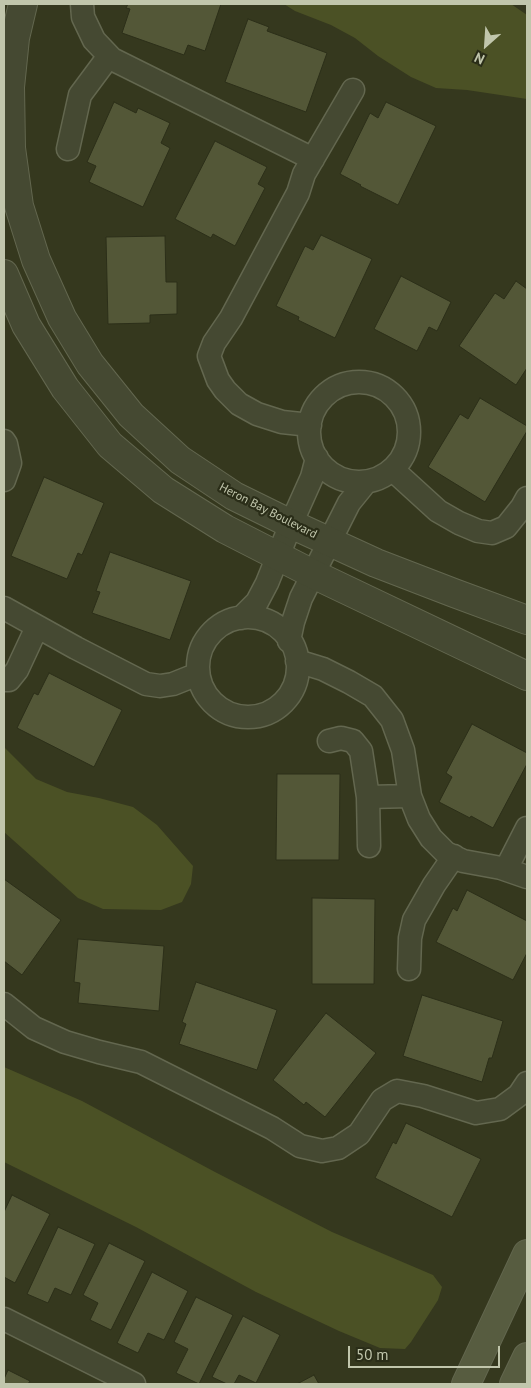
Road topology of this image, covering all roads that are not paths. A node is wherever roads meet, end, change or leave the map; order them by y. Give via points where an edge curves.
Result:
1 (22, 4) edge
2 (82, 4) edge
3 (109, 56) junction
4 (352, 90) dead end
5 (68, 149) dead end
6 (313, 159) junction
7 (4, 274) edge
8 (310, 425) junction
9 (4, 442) edge
10 (317, 458) junction
11 (393, 470) junction
12 (4, 480) edge
13 (366, 482) junction
14 (527, 498) edge
15 (291, 524) junction
16 (329, 541) junction
17 (278, 556) junction
18 (313, 574) junction
19 (4, 608) edge
20 (241, 618) junction
21 (527, 620) edge
22 (37, 627) junction
23 (293, 651) junction
24 (198, 674) junction
25 (527, 676) edge
26 (4, 680) edge
27 (329, 741) dead end
28 (410, 796) junction
29 (368, 797) junction
30 (527, 828) edge
31 (369, 846) dead end
32 (454, 856) junction
33 (506, 869) junction
34 (527, 877) edge
35 (409, 969) dead end
36 (4, 1004) edge
37 (527, 1083) edge
38 (527, 1254) edge
39 (4, 1319) edge
40 (527, 1357) edge
41 (134, 1384) edge
42 (466, 1384) edge
43 (514, 1384) edge

1 - 15 street, Heron Bay Boulevard via 10,87 11,148 19,206 36,260 62,318 90,364 131,415 180,460 234,496
2 - 3 street via 83,17 94,40
3 - 5 street via 80,95
3 - 6 street
4 - 6 street
6 - 8 street via 298,193 209,356 218,380 240,404 282,422
7 - 17 street via 26,325 64,388 110,444 164,490 225,529
8 - 10 street via 310,442
8 - 11 street via 315,408 326,395 341,386 358,382 375,385 391,394 402,406 408,423 409,440
9 - 12 street via 10,463
10 - 13 street via 326,470 338,477 351,482
10 - 15 street
11 - 13 street
11 - 14 street via 438,511 478,531 492,533 506,527
13 - 16 street via 349,503
15 - 16 street, Heron Bay Boulevard
15 - 17 street
16 - 18 street
16 - 21 street, Heron Bay Boulevard via 376,563
17 - 18 street
17 - 20 street via 257,602
18 - 23 street via 293,622
18 - 25 street
19 - 22 street
20 - 23 street via 257,618 271,624 284,633
20 - 24 street via 226,622 213,631 198,658
22 - 24 street via 146,684 173,684
22 - 26 street via 17,670 9,680
23 - 24 street via 297,677 292,691 282,704 254,717 224,711 212,702
23 - 28 street via 373,696 392,720 403,750
27 - 29 street via 341,738 353,741 361,751
28 - 29 street
28 - 32 street via 418,819 431,838 446,853
29 - 31 street
30 - 33 street
32 - 33 street via 463,861
32 - 35 street via 414,920
33 - 34 street
36 - 37 street via 34,1028 65,1042 141,1062 272,1128 300,1146 322,1151 338,1148 359,1134 382,1100 397,1091 476,1114 500,1109 519,1095
38 - 42 main road
39 - 41 street
40 - 43 main road

